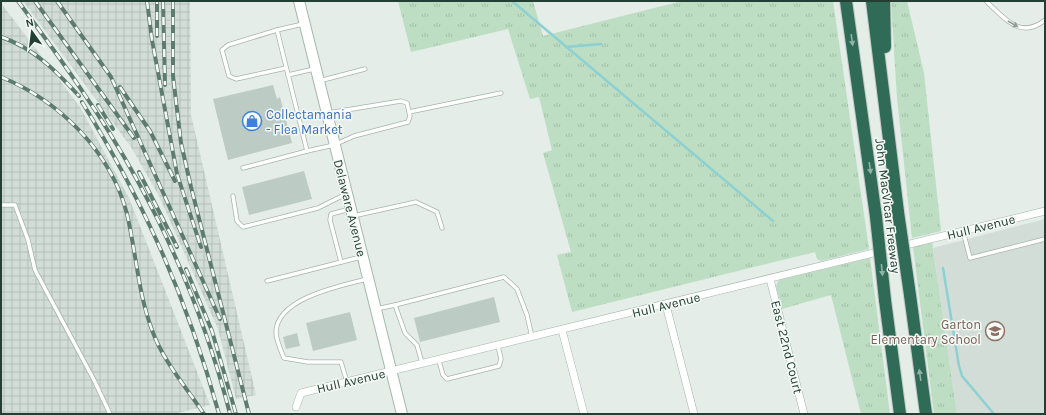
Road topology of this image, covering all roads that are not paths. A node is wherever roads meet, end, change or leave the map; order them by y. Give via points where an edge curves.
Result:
1 (299, 1) edge
2 (846, 1) edge
3 (872, 1) edge
4 (884, 1) edge
5 (986, 1) edge
6 (1045, 20) edge
7 (304, 24) junction
8 (277, 30) junction
9 (286, 68) junction
10 (315, 69) junction
11 (365, 69) dead end
12 (288, 75) junction
13 (318, 81) junction
14 (501, 93) dead end
15 (409, 112) junction
16 (326, 114) junction
17 (886, 116) junction
18 (334, 145) junction
19 (307, 151) junction
20 (243, 168) dead end
21 (346, 194) junction
22 (233, 196) dead end
23 (1, 205) edge
24 (1045, 212) edge
25 (351, 213) junction
26 (442, 228) dead end
27 (963, 232) junction
28 (1045, 239) edge
29 (362, 257) junction
30 (341, 262) junction
31 (368, 279) junction
32 (770, 279) junction
33 (267, 281) dead end
34 (395, 305) junction
35 (666, 305) junction
36 (375, 309) junction
37 (562, 330) junction
38 (533, 337) junction
39 (498, 346) junction
40 (439, 361) junction
41 (423, 364) junction
42 (391, 372) junction
43 (347, 382) junction
44 (296, 407) dead end
45 (110, 414) edge
46 (402, 414) edge
47 (584, 414) edge
48 (694, 414) edge
49 (804, 414) edge
50 (900, 414) edge
51 (926, 414) edge

1 - 7 main road, Delaware Avenue
2 -> 50 highway, John MacVicar Freeway, bridge
3 - 17 highway, John MacVicar Freeway
4 - 17 highway
5 -> 6 lane via 1011,24 1021,28 1039,25
7 - 8 lane
7 - 10 main road, Delaware Avenue
8 - 9 lane
8 - 9 lane via 228,45 222,50 228,76 236,79
9 - 12 lane
10 - 12 lane
10 - 13 main road, Delaware Avenue
11 - 13 lane
12 - 19 lane
13 - 16 main road, Delaware Avenue
14 - 15 lane
15 - 16 lane via 407,104 401,101
15 - 18 lane via 408,122 354,136
16 - 18 main road, Delaware Avenue
51 -> 17 highway, John MacVicar Freeway, bridge
18 - 19 lane
18 - 21 main road, Delaware Avenue
19 - 20 lane
21 - 22 lane via 318,208 242,228
21 - 25 main road, Delaware Avenue
23 - 45 lane via 15,205 28,240 35,270
24 - 27 street, Hull Avenue
25 - 26 lane via 416,202 437,212
25 - 29 main road, Delaware Avenue
25 - 30 lane via 331,214 330,220
27 - 28 lane via 970,258
27 - 32 street, Hull Avenue
29 - 30 lane
29 - 31 main road, Delaware Avenue
30 - 33 lane
31 - 36 main road, Delaware Avenue
31 - 43 lane via 298,301 280,315 276,332 284,358 308,362 341,362
32 - 35 street, Hull Avenue
32 - 49 street, East 22nd Court
34 - 36 lane
34 - 38 lane via 504,277 517,289
34 - 41 lane via 405,333 417,345
35 - 37 street, Hull Avenue
35 - 48 street
36 - 42 main road, Delaware Avenue
37 - 38 street, Hull Avenue
37 - 47 street
38 - 39 street, Hull Avenue
39 - 40 street, Hull Avenue
39 - 40 lane via 501,359 499,366 447,379 443,376
40 - 41 street, Hull Avenue
41 - 42 street, Hull Avenue
42 - 43 street, Hull Avenue
42 - 46 main road, Delaware Avenue
43 - 44 street, Hull Avenue via 301,393

